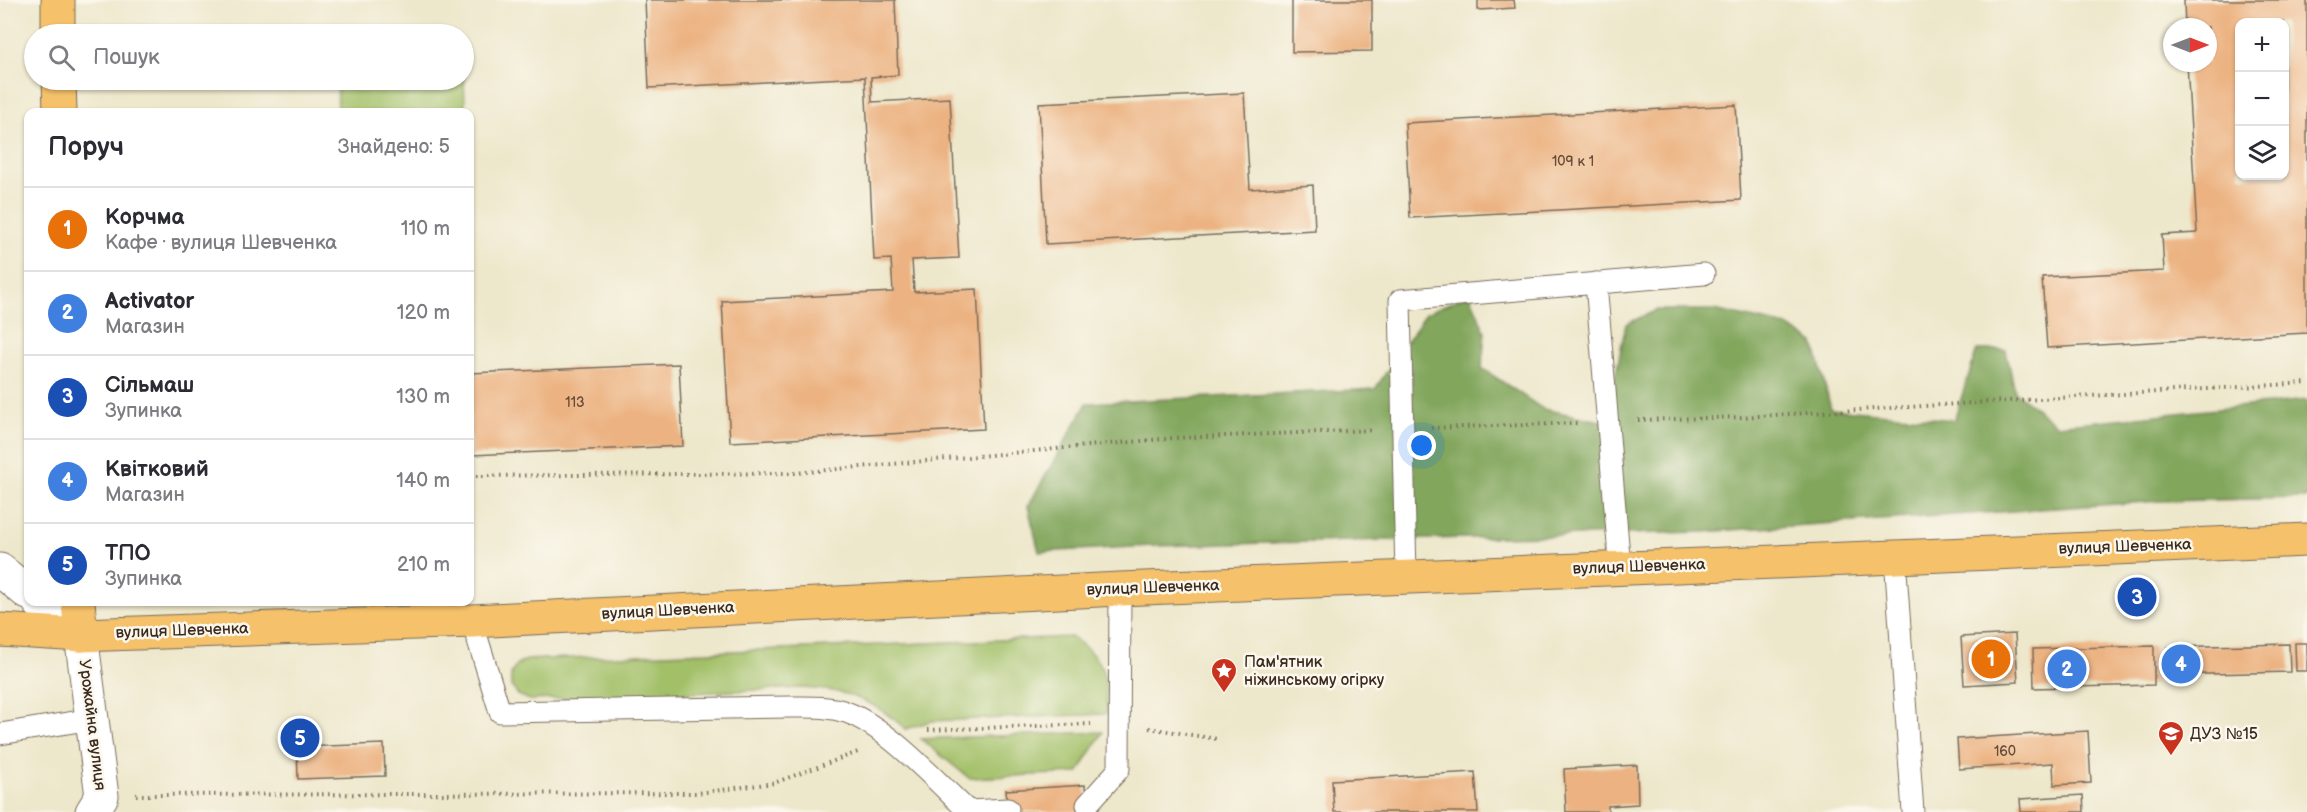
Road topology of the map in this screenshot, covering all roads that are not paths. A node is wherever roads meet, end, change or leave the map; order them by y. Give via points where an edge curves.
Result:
1 (58, 0) edge
2 (58, 24) edge
3 (59, 90) edge
4 (60, 108) edge
5 (1704, 274) dead end
6 (1596, 283) junction
7 (2307, 540) edge
8 (1895, 557) junction
9 (1620, 568) junction
10 (0, 570) edge
11 (1406, 577) junction
12 (1120, 589) junction
13 (24, 590) edge
14 (44, 606) edge
15 (78, 606) edge
16 (472, 621) junction
17 (0, 630) edge
18 (81, 635) junction
19 (92, 719) junction
20 (0, 734) edge
21 (97, 804) edge
22 (1087, 805) dead end
23 (1008, 809) dead end
24 (1913, 812) edge

1 - 2 main road
3 - 4 main road
5 - 6 lane
6 - 9 lane
6 - 11 lane via 1400,300
7 - 8 main road, вулиця Шевченка
8 - 9 main road, вулиця Шевченка
8 - 24 lane
9 - 11 main road, вулиця Шевченка
10 - 13 street
11 - 12 main road, вулиця Шевченка
12 - 16 main road, вулиця Шевченка
12 - 22 lane via 1119,769
14 - 18 street
15 - 18 main road
16 - 18 main road, вулиця Шевченка
16 - 23 lane via 500,712 829,708 848,713 890,740 968,811
17 - 18 main road, вулиця Шевченка
18 - 19 street, Урожайна вулиця
19 - 20 lane
19 - 21 street, Урожайна вулиця

